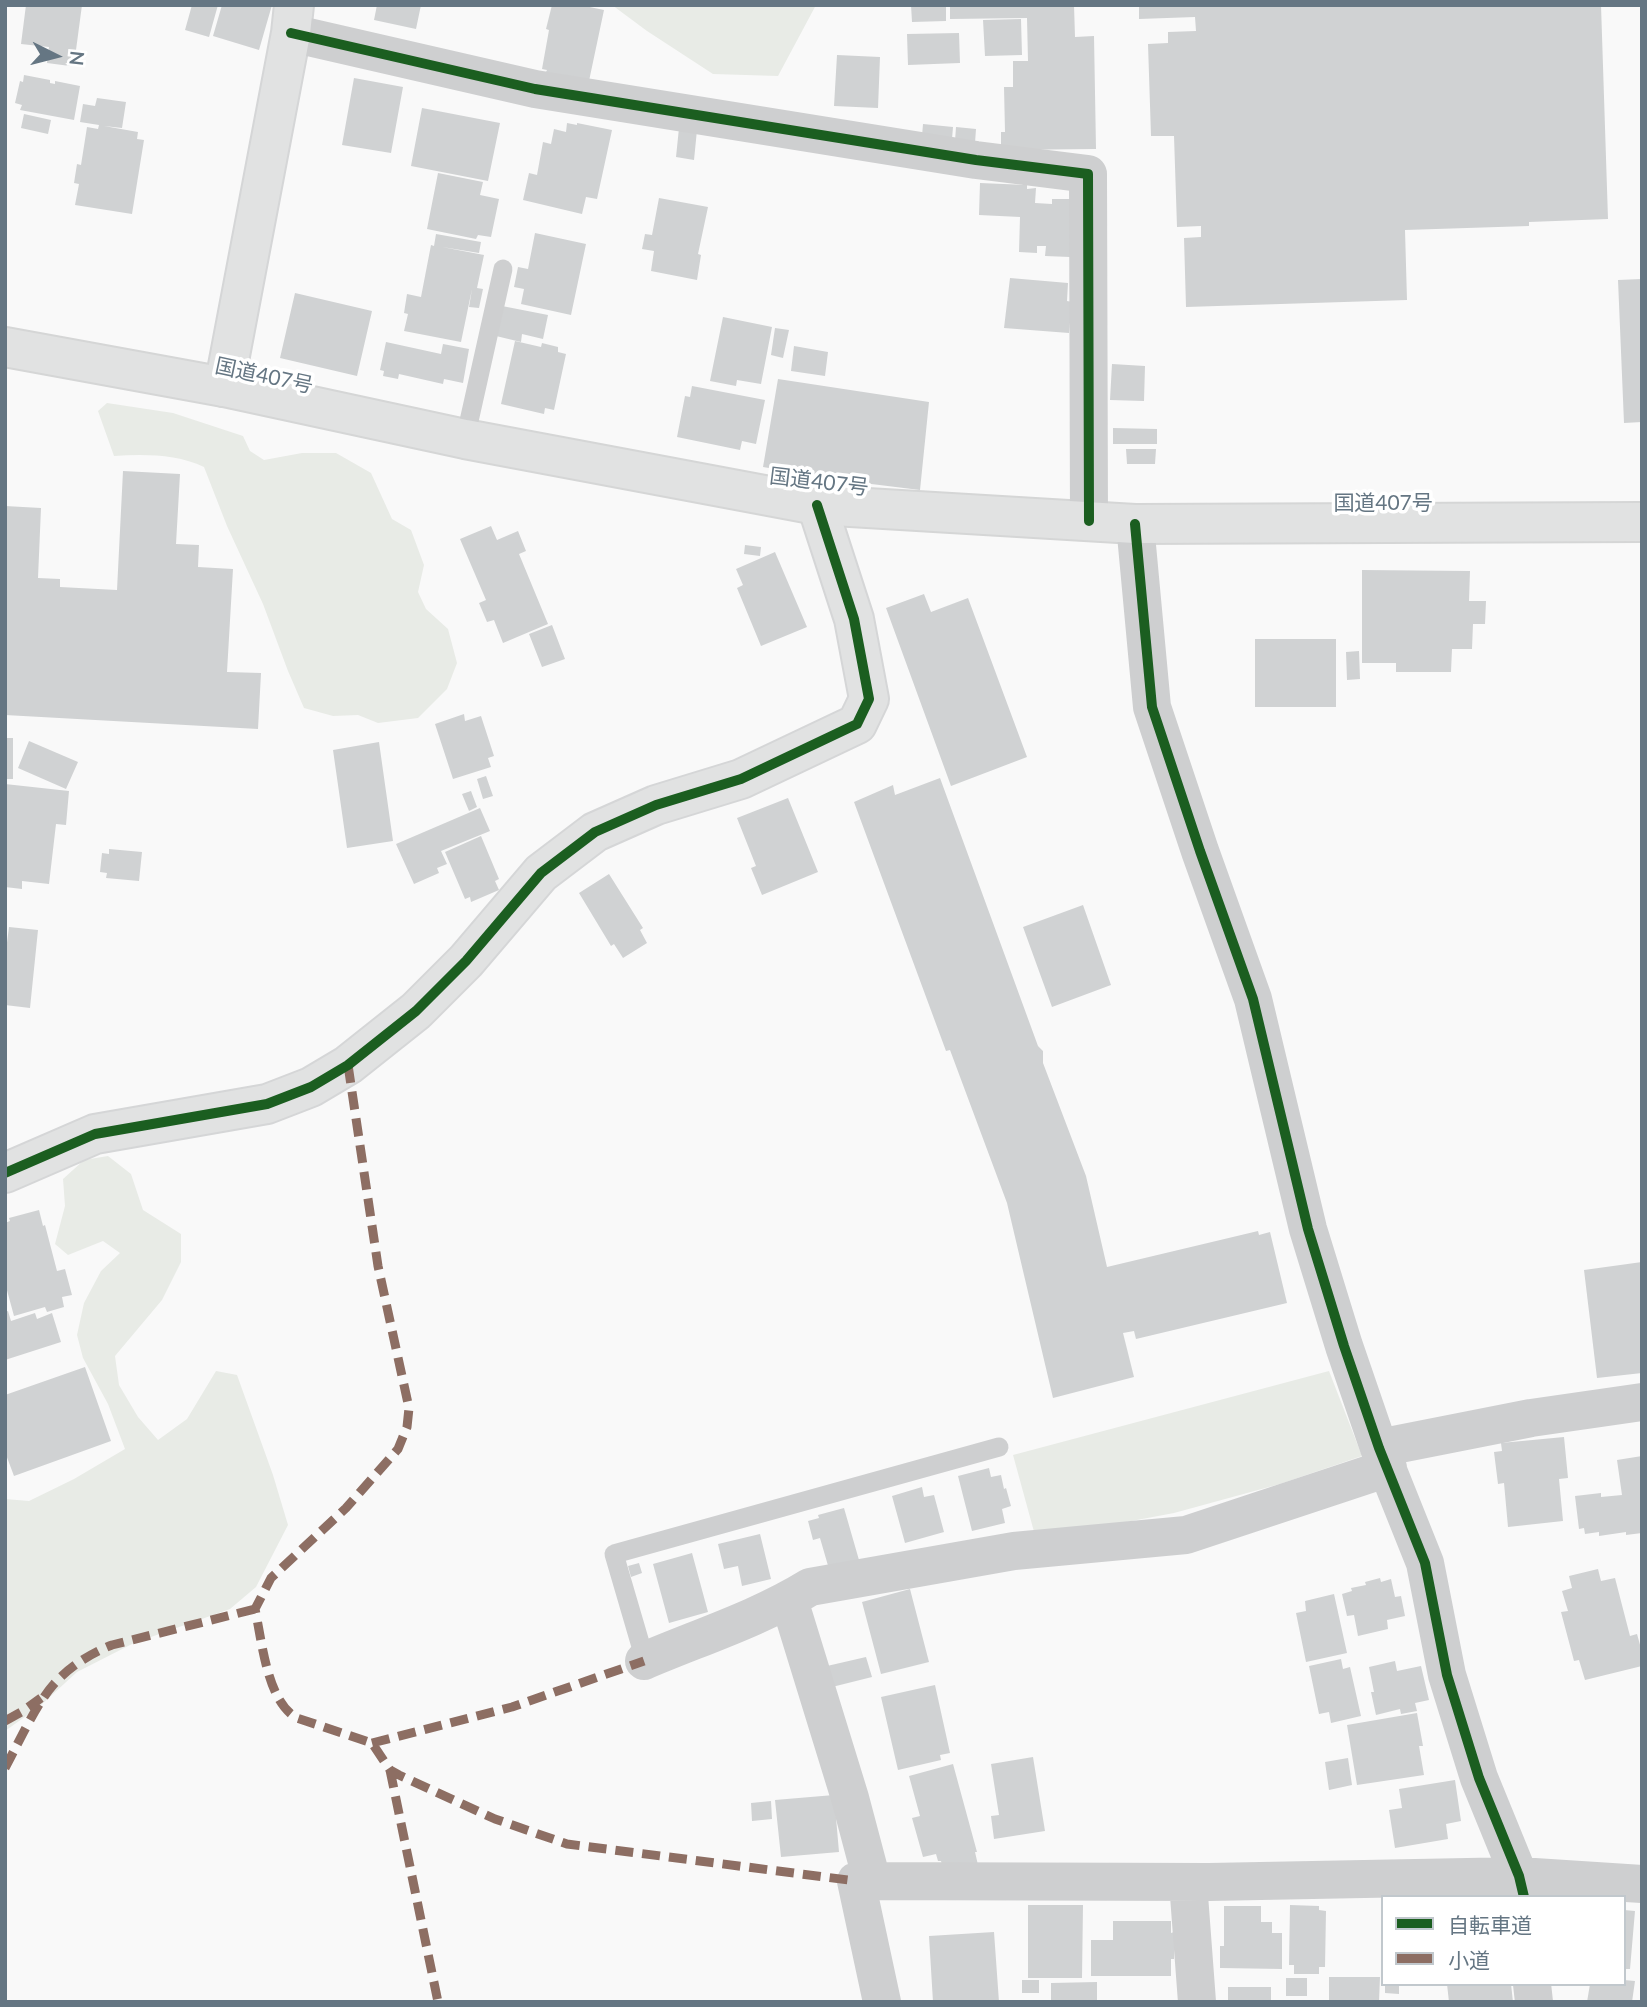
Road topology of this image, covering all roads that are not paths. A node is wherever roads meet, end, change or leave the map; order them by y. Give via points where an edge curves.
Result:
1 (293, 19) edge
2 (503, 269) dead end
3 (5, 347) edge
4 (223, 387) junction
5 (465, 439) junction
6 (817, 505) junction
7 (1089, 522) junction
8 (1642, 522) edge
9 (1135, 524) junction
10 (5, 1172) edge
11 (1642, 1402) edge
12 (999, 1447) dead end
13 (1384, 1458) junction
14 (789, 1600) junction
15 (645, 1660) joint
16 (872, 1881) junction
17 (1188, 1882) junction
18 (1642, 1884) edge
19 (1521, 1887) edge
20 (882, 2002) edge
21 (1197, 2002) edge

1 - 4 main road
1 - 7 street via 535,89 1088,174
2 - 5 lane
3 - 4 main road, 国道407号
4 - 5 main road, 国道407号
5 - 6 main road, 国道407号
6 - 7 main road, 国道407号
6 - 10 main road via 854,619 869,699 857,724 741,779 656,805 595,832 541,873 416,1011 348,1065 311,1087 267,1104 95,1134
7 - 9 main road, 国道407号
8 - 9 main road, 国道407号
9 - 13 street via 1152,707 1253,999 1308,1229
11 - 13 street via 1531,1418
12 - 15 lane via 614,1554
13 - 14 street via 1186,1535 1014,1551 810,1587
13 - 19 street via 1425,1563 1447,1675 1479,1778
14 - 15 street
14 - 16 street
16 - 17 street
16 - 20 street via 856,1881
17 - 19 street
17 - 21 street
18 - 19 street

